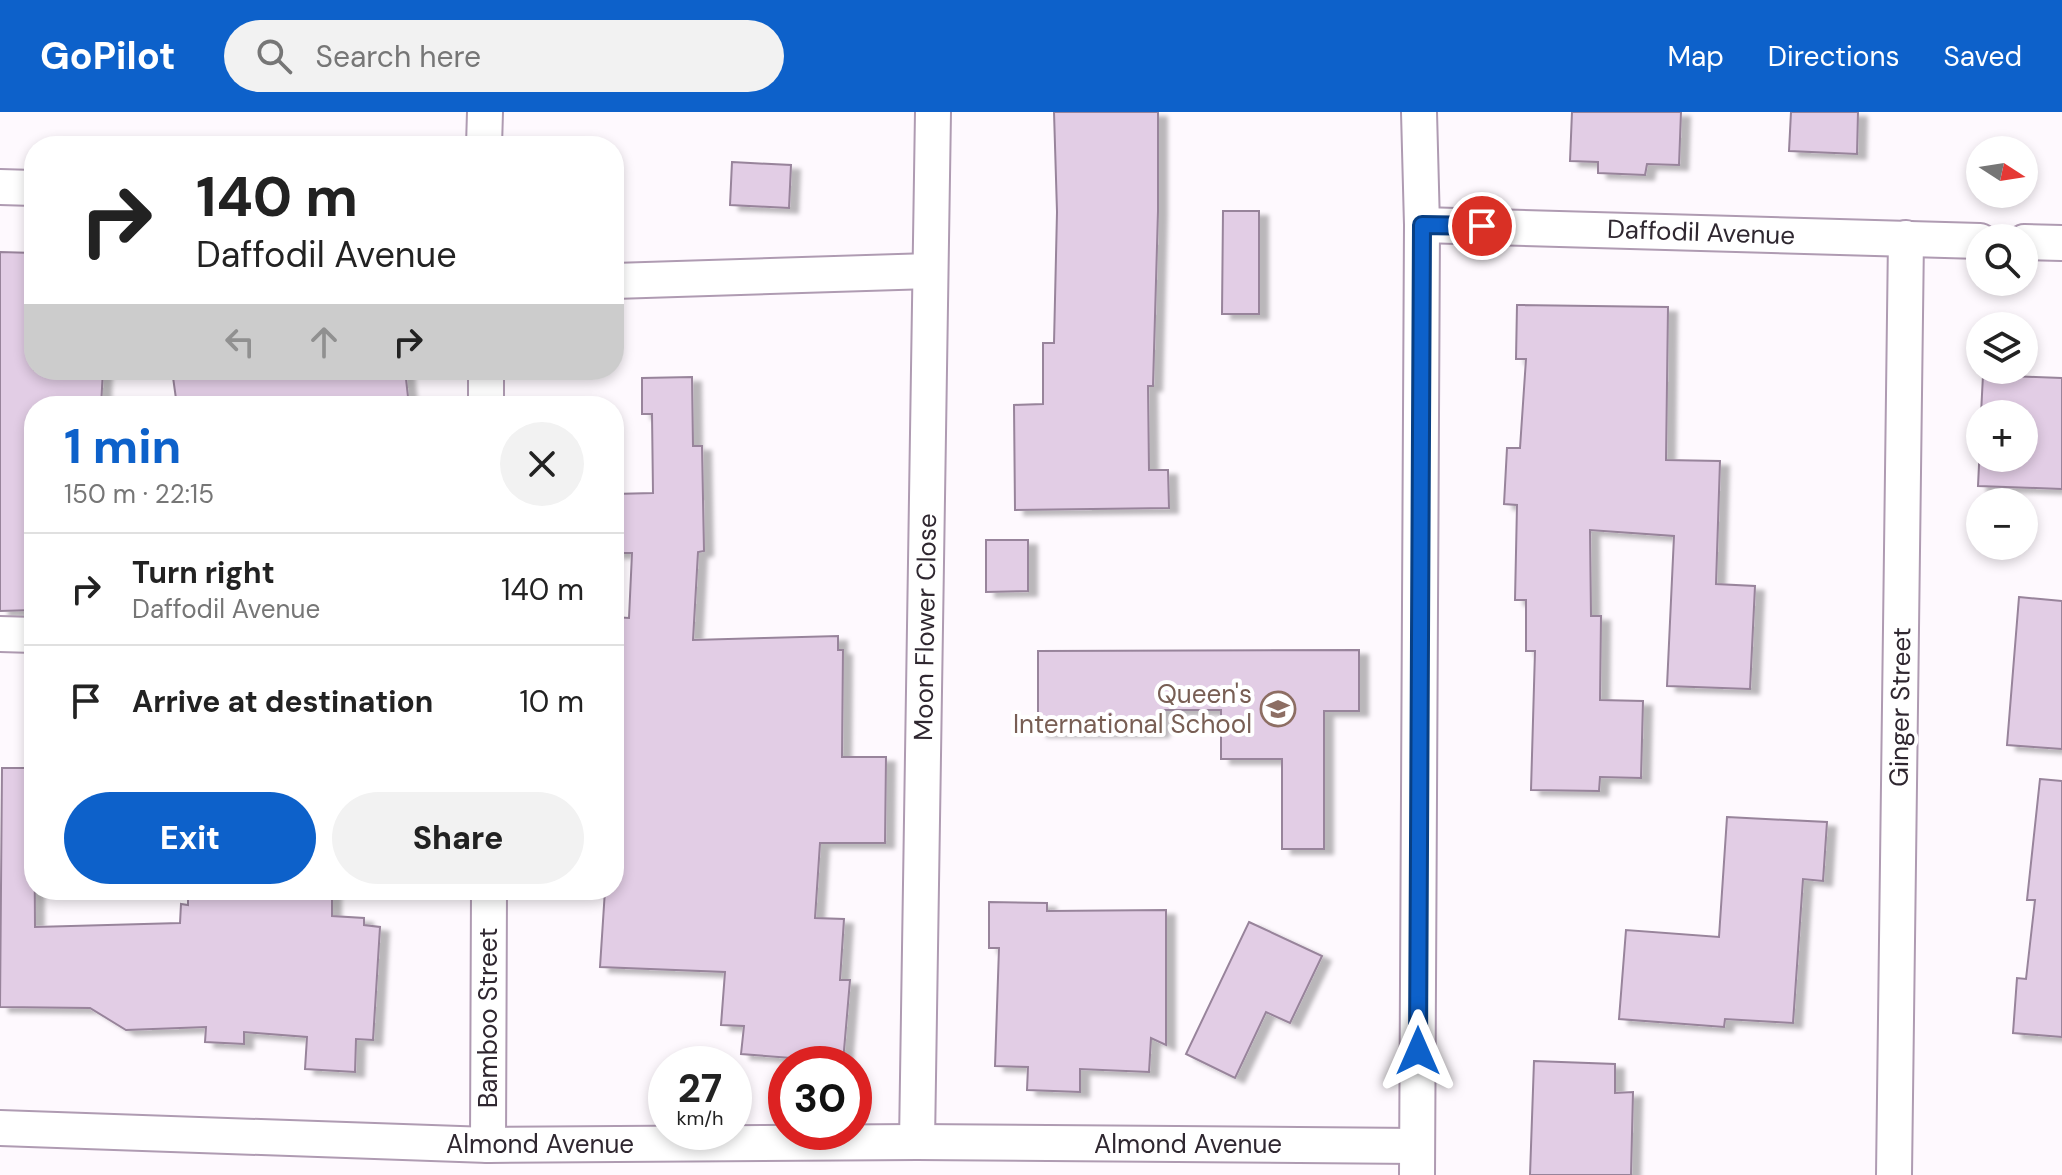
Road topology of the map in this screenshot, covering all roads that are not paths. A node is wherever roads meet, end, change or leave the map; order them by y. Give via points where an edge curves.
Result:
1 (485, 112) edge
2 (933, 112) edge
3 (1419, 112) edge
4 (484, 136) edge
5 (0, 187) edge
6 (24, 188) edge
7 (1422, 225) junction
8 (1906, 238) junction
9 (1966, 240) edge
10 (2038, 242) edge
11 (2062, 243) edge
12 (930, 271) junction
13 (624, 281) edge
14 (0, 634) edge
15 (24, 635) edge
16 (489, 900) edge
17 (0, 1128) edge
18 (917, 1142) junction
19 (488, 1145) junction
20 (1417, 1160) edge
21 (1894, 1175) edge

1 - 4 street
2 - 12 street, Moon Flower Close
3 - 7 street
5 - 6 street
7 - 8 street, Daffodil Avenue
7 - 20 street
8 - 9 street, Daffodil Avenue
8 - 21 street, Ginger Street
10 - 11 street
12 - 13 street
12 - 18 street, Moon Flower Close
14 - 15 street
16 - 19 street, Bamboo Street
17 - 19 street, Almond Avenue
18 - 19 street, Almond Avenue
18 - 20 street, Almond Avenue

